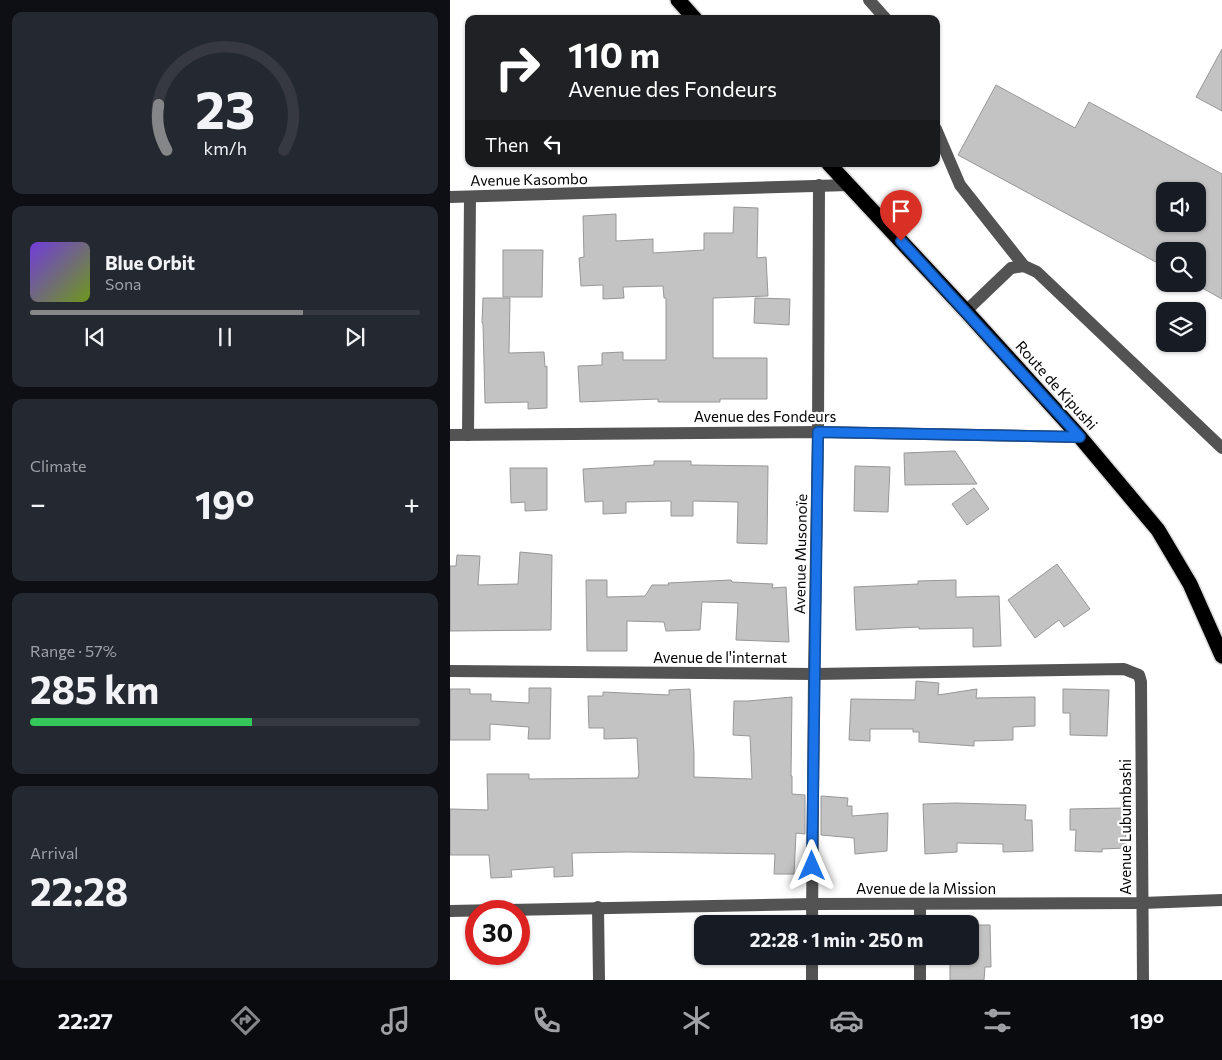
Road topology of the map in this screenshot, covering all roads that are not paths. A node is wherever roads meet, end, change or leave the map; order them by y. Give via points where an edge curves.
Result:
1 (678, 0) edge
2 (869, 0) edge
3 (691, 15) edge
4 (882, 15) edge
5 (940, 138) edge
6 (832, 167) edge
7 (849, 185) junction
8 (819, 186) junction
9 (450, 197) edge
10 (470, 197) junction
11 (1024, 266) junction
12 (966, 311) junction
13 (818, 432) junction
14 (450, 435) edge
15 (468, 435) junction
16 (1080, 437) junction
17 (1222, 448) edge
18 (1222, 656) edge
19 (450, 670) edge
20 (814, 674) junction
21 (1139, 674) joint
22 (1222, 900) edge
23 (1142, 903) junction
24 (812, 904) junction
25 (920, 904) junction
26 (598, 907) junction
27 (450, 911) edge
28 (812, 915) edge
29 (920, 915) edge
30 (812, 965) edge
31 (920, 965) edge
32 (599, 980) edge
33 (812, 980) edge
34 (920, 980) edge
35 (1143, 980) edge

1 - 3 highway
2 - 4 street
5 - 11 street via 960,184
6 - 7 highway, Route de Kipushi
7 - 8 street, Avenue Kasombo
7 - 12 highway, Route de Kipushi
8 - 10 street, Avenue Kasombo
8 - 13 street, Avenue Musonoïe
9 - 10 street, Avenue Kasombo
10 - 15 street
11 - 12 street via 1011,268
11 - 17 street via 1037,272
12 - 16 highway, Route de Kipushi
13 - 15 street, Avenue des Fondeurs
13 - 16 street, Avenue des Fondeurs
13 - 20 street, Avenue Musonoïe
14 - 15 street, Avenue des Fondeurs
16 - 18 highway, Route de Kipushi via 1158,530 1190,584
19 - 20 street, Avenue de l'internat
20 - 21 street, Avenue de l'internat via 1124,669
20 - 24 street, Avenue Musonoïe
21 - 23 street, Avenue Lubumbashi
22 - 23 street, Avenue de la Mission
23 - 25 street, Avenue de la Mission
23 - 35 street, Avenue Lubumbashi
24 - 25 street, Avenue de la Mission
24 - 26 street, Avenue de la Mission
24 - 28 street, Avenue Musonoïe
25 - 29 street
26 - 27 street, Avenue de la Mission
26 - 32 street
30 - 33 street
31 - 34 street

